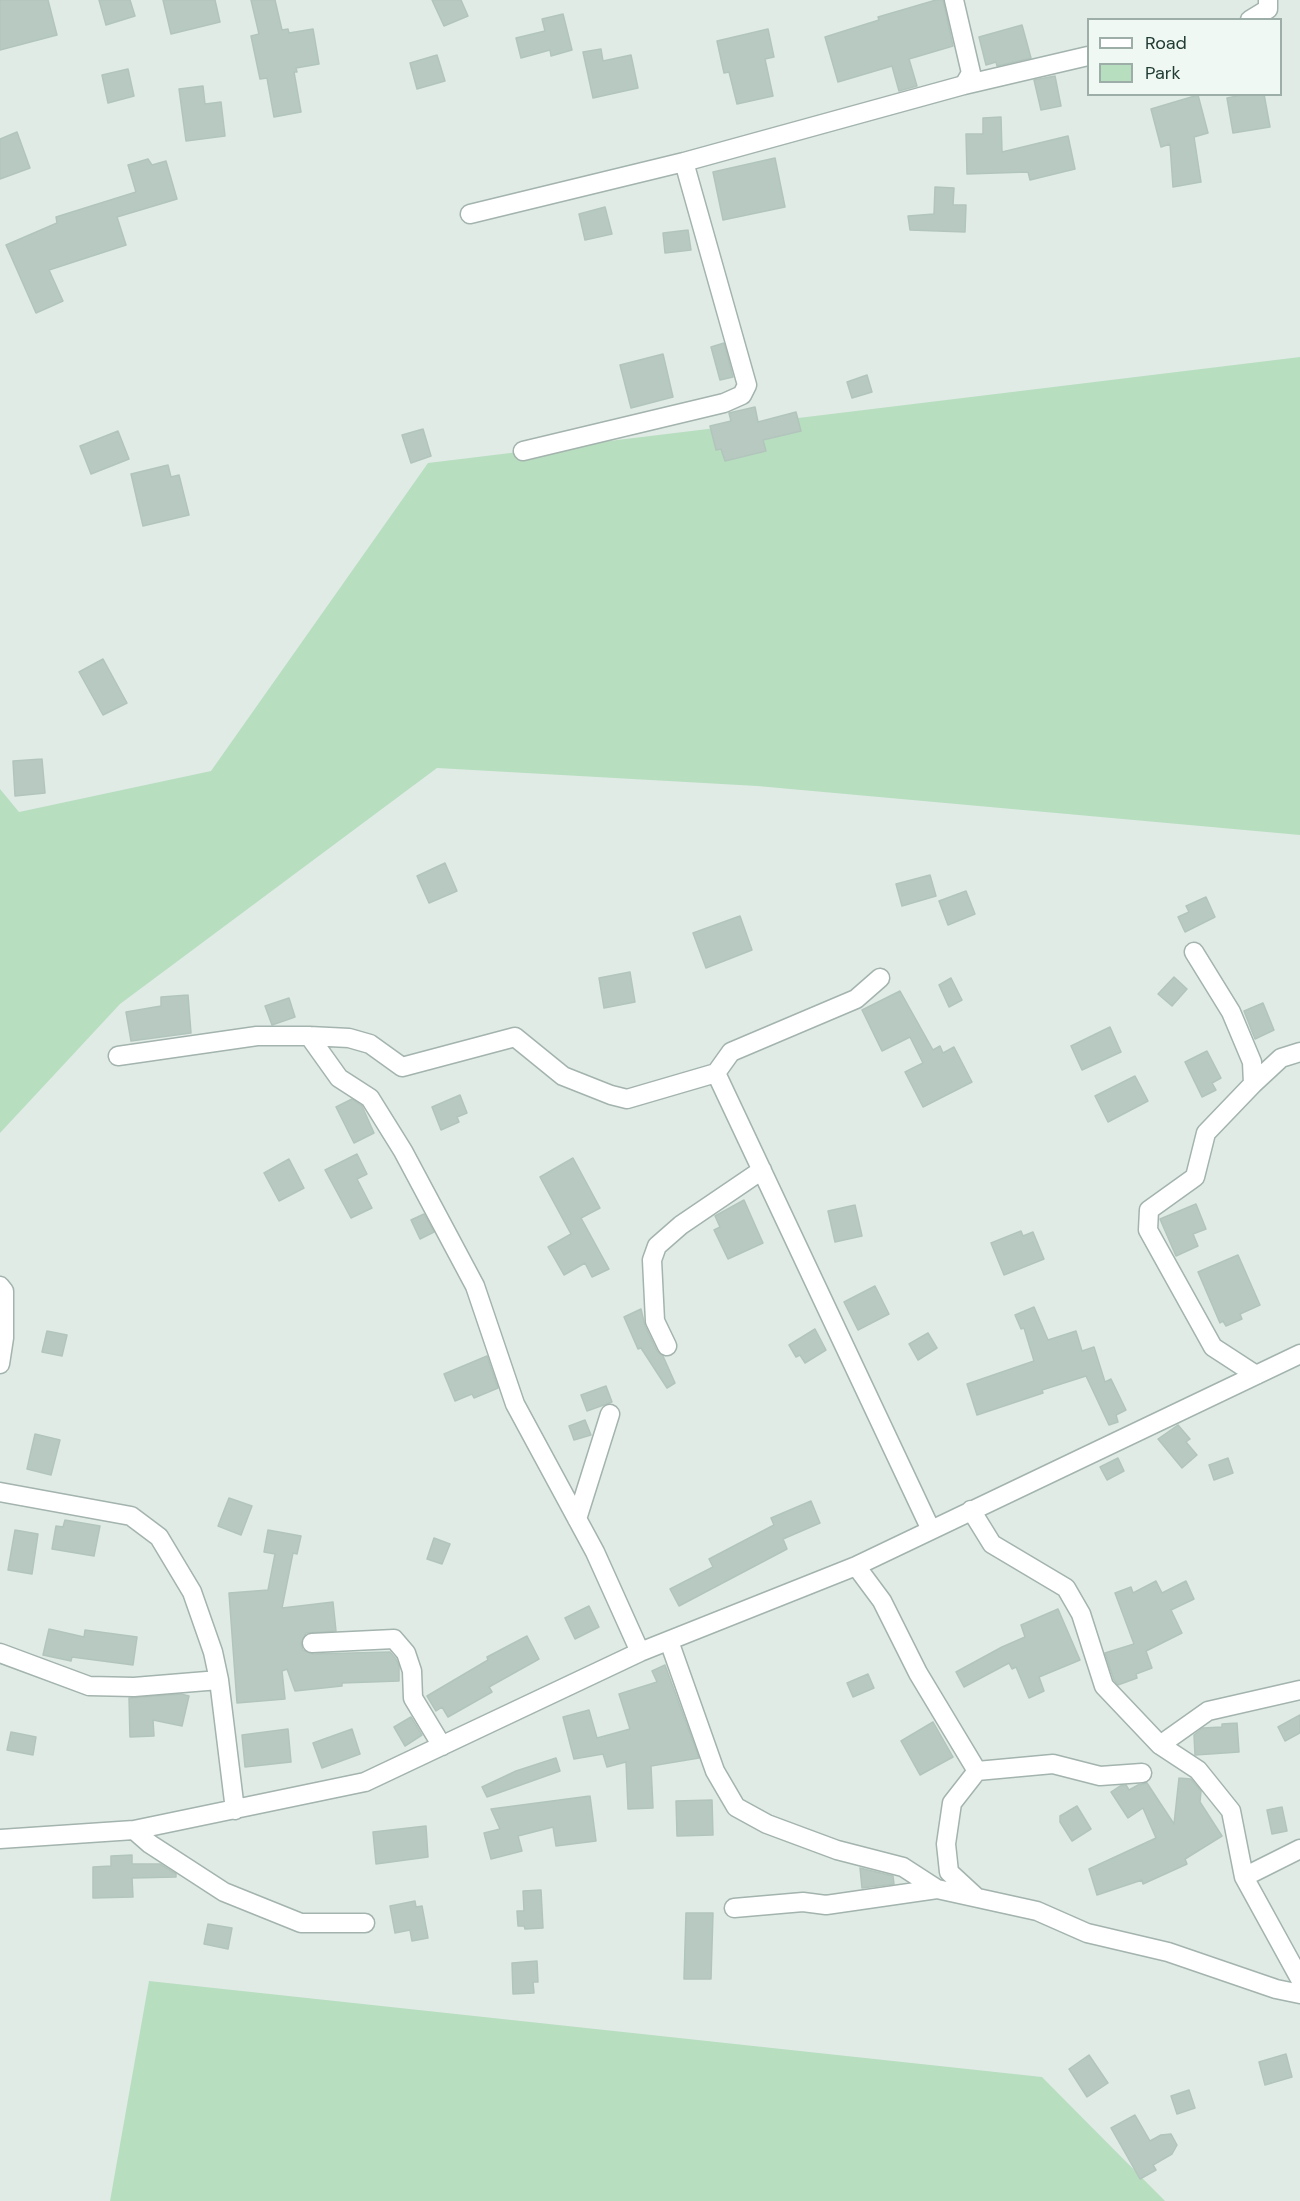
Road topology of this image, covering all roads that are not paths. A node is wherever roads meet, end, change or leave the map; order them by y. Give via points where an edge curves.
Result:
1 (954, 0) edge
2 (1269, 0) edge
3 (1253, 18) edge
4 (1087, 56) edge
5 (964, 85) junction
6 (684, 162) junction
7 (470, 214) dead end
8 (523, 451) dead end
9 (1194, 952) dead end
10 (880, 978) dead end
11 (309, 1036) junction
12 (1300, 1052) edge
13 (118, 1056) dead end
14 (716, 1073) junction
15 (1253, 1084) junction
16 (762, 1170) junction
17 (0, 1286) edge
18 (667, 1346) dead end
19 (1300, 1354) edge
20 (0, 1364) edge
21 (1256, 1374) junction
22 (610, 1414) dead end
23 (0, 1492) edge
24 (971, 1510) junction
25 (577, 1519) junction
26 (931, 1530) junction
27 (856, 1566) junction
28 (669, 1641) junction
29 (312, 1643) dead end
30 (0, 1653) edge
31 (640, 1653) junction
32 (219, 1680) junction
33 (1300, 1690) edge
34 (1160, 1745) junction
35 (442, 1746) junction
36 (977, 1771) junction
37 (1142, 1773) dead end
38 (235, 1810) junction
39 (134, 1830) junction
40 (0, 1839) edge
41 (1300, 1849) edge
42 (1244, 1877) junction
43 (937, 1889) junction
44 (975, 1896) junction
45 (734, 1908) dead end
46 (365, 1923) dead end
47 (1300, 1979) edge
48 (1300, 1994) edge

1 - 5 street via 971,72
2 - 3 street via 1268,9
4 - 5 street
5 - 6 street
6 - 7 street
6 - 8 street via 747,385 742,395 724,404
9 - 15 street via 1231,1012 1252,1062
10 - 14 street via 856,999 731,1052
11 - 13 street via 257,1036
11 - 14 street via 349,1038 370,1044 402,1066 515,1037 563,1076 627,1099
11 - 25 street via 339,1078 369,1098 403,1151 475,1286 515,1404
12 - 15 street via 1281,1058
14 - 16 street
15 - 21 street via 1206,1133 1195,1178 1149,1210 1148,1230 1213,1347
16 - 18 street via 657,1246 652,1260 655,1321
16 - 26 street
17 - 20 street via 4,1291 4,1338
19 - 21 street
21 - 24 street
22 - 25 street
23 - 32 street via 131,1516 159,1537 192,1592
24 - 26 street
24 - 34 street via 992,1544 1066,1588 1081,1614 1104,1686
25 - 31 street
26 - 27 street
27 - 28 street
27 - 36 street via 882,1601 918,1673
28 - 31 street
28 - 43 street via 715,1771 736,1808 837,1850 903,1867
29 - 35 street via 394,1639 406,1653 412,1671 413,1698
30 - 32 street via 89,1686 134,1687
31 - 35 street
32 - 38 street
33 - 34 street via 1208,1711
34 - 42 street via 1198,1770 1231,1811
35 - 38 street via 365,1782
36 - 37 street via 1053,1764 1100,1776
36 - 44 street via 951,1803 946,1844 950,1872
38 - 39 street
39 - 40 street
39 - 46 street via 224,1892 268,1910 301,1923
41 - 42 street
42 - 47 street
43 - 44 street
43 - 45 street via 826,1905 803,1902
44 - 48 street via 1037,1911 1087,1933 1168,1952

